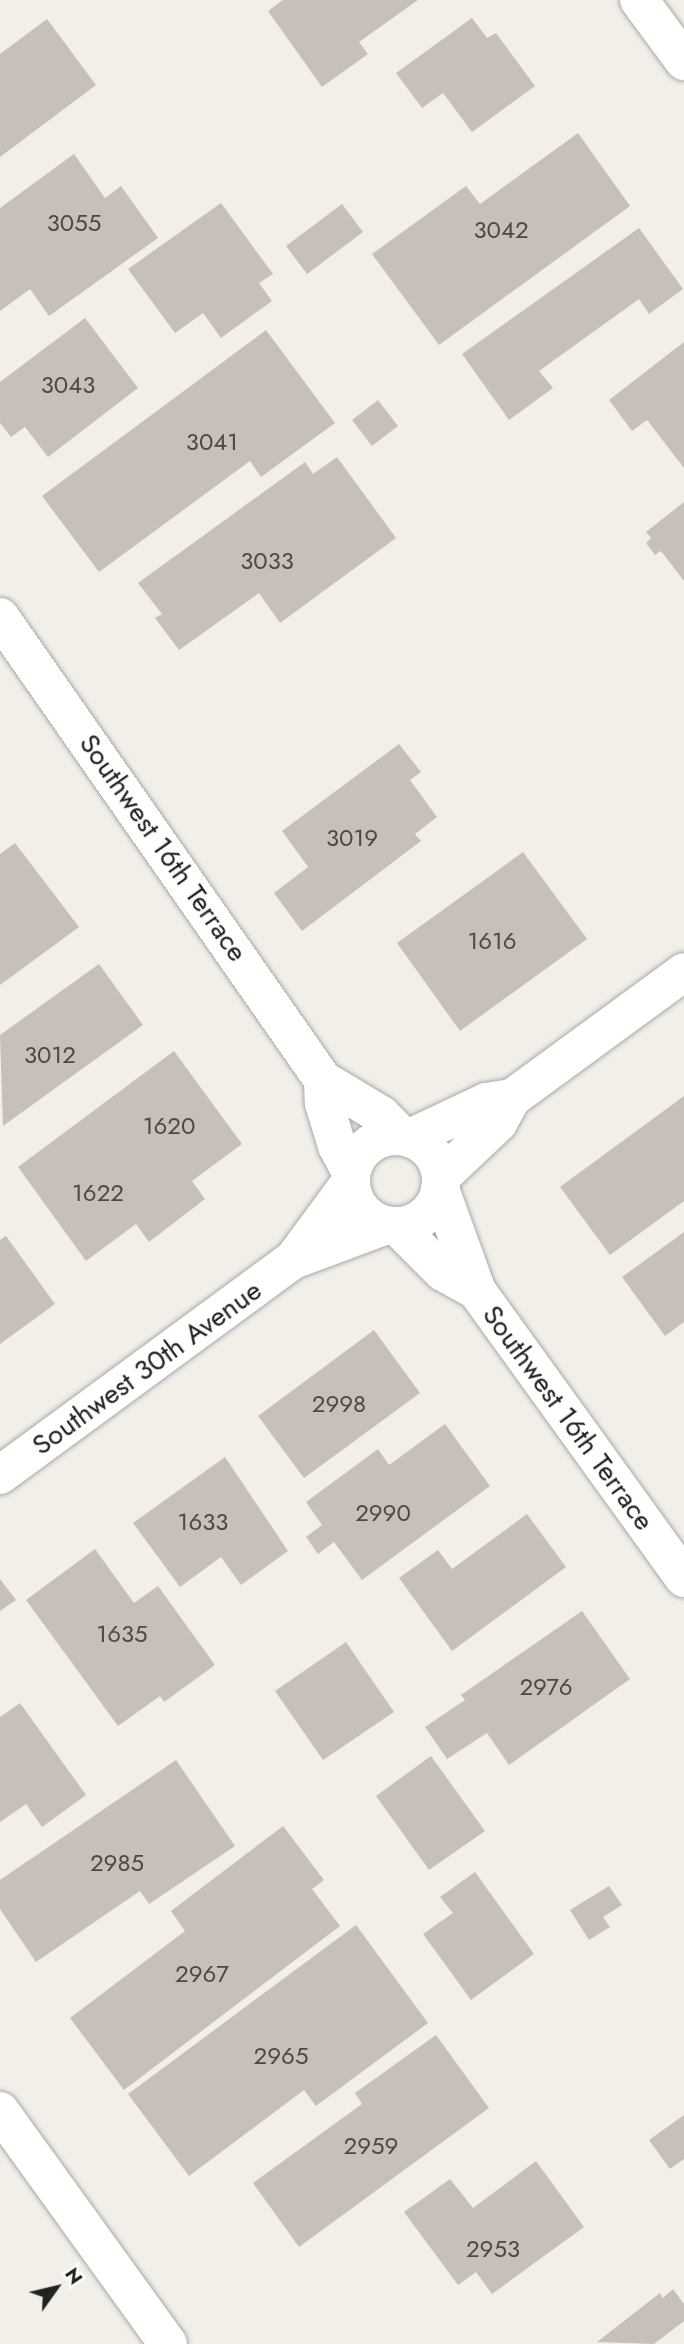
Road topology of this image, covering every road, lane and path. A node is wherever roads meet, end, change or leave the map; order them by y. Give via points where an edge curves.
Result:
1 (639, 0) edge
2 (684, 61) edge
3 (0, 617) edge
4 (684, 972) edge
5 (323, 1080) junction
6 (512, 1098) junction
7 (406, 1137) junction
8 (351, 1177) junction
9 (441, 1183) junction
10 (392, 1226) junction
11 (293, 1261) junction
12 (477, 1291) junction
13 (0, 1475) edge
14 (684, 1578) edge
15 (0, 2110) edge
16 (168, 2344) edge

1 - 2 street
3 - 5 street, Southwest 16th Terrace
4 - 6 street
5 - 7 street, Southwest 16th Terrace via 381,1115
5 - 8 street, Southwest 16th Terrace via 324,1103
6 - 7 street via 486,1102
6 - 9 street via 498,1123
7 - 8 street via 388,1136 363,1148
7 - 9 street via 432,1153
8 - 10 street via 362,1210
8 - 11 street, Southwest 30th Avenue
9 - 10 street via 425,1215
9 - 12 street, Southwest 16th Terrace
10 - 11 street, Southwest 30th Avenue
10 - 12 street, Southwest 16th Terrace via 443,1272
11 - 13 street, Southwest 30th Avenue
12 - 14 street, Southwest 16th Terrace
15 - 16 street

